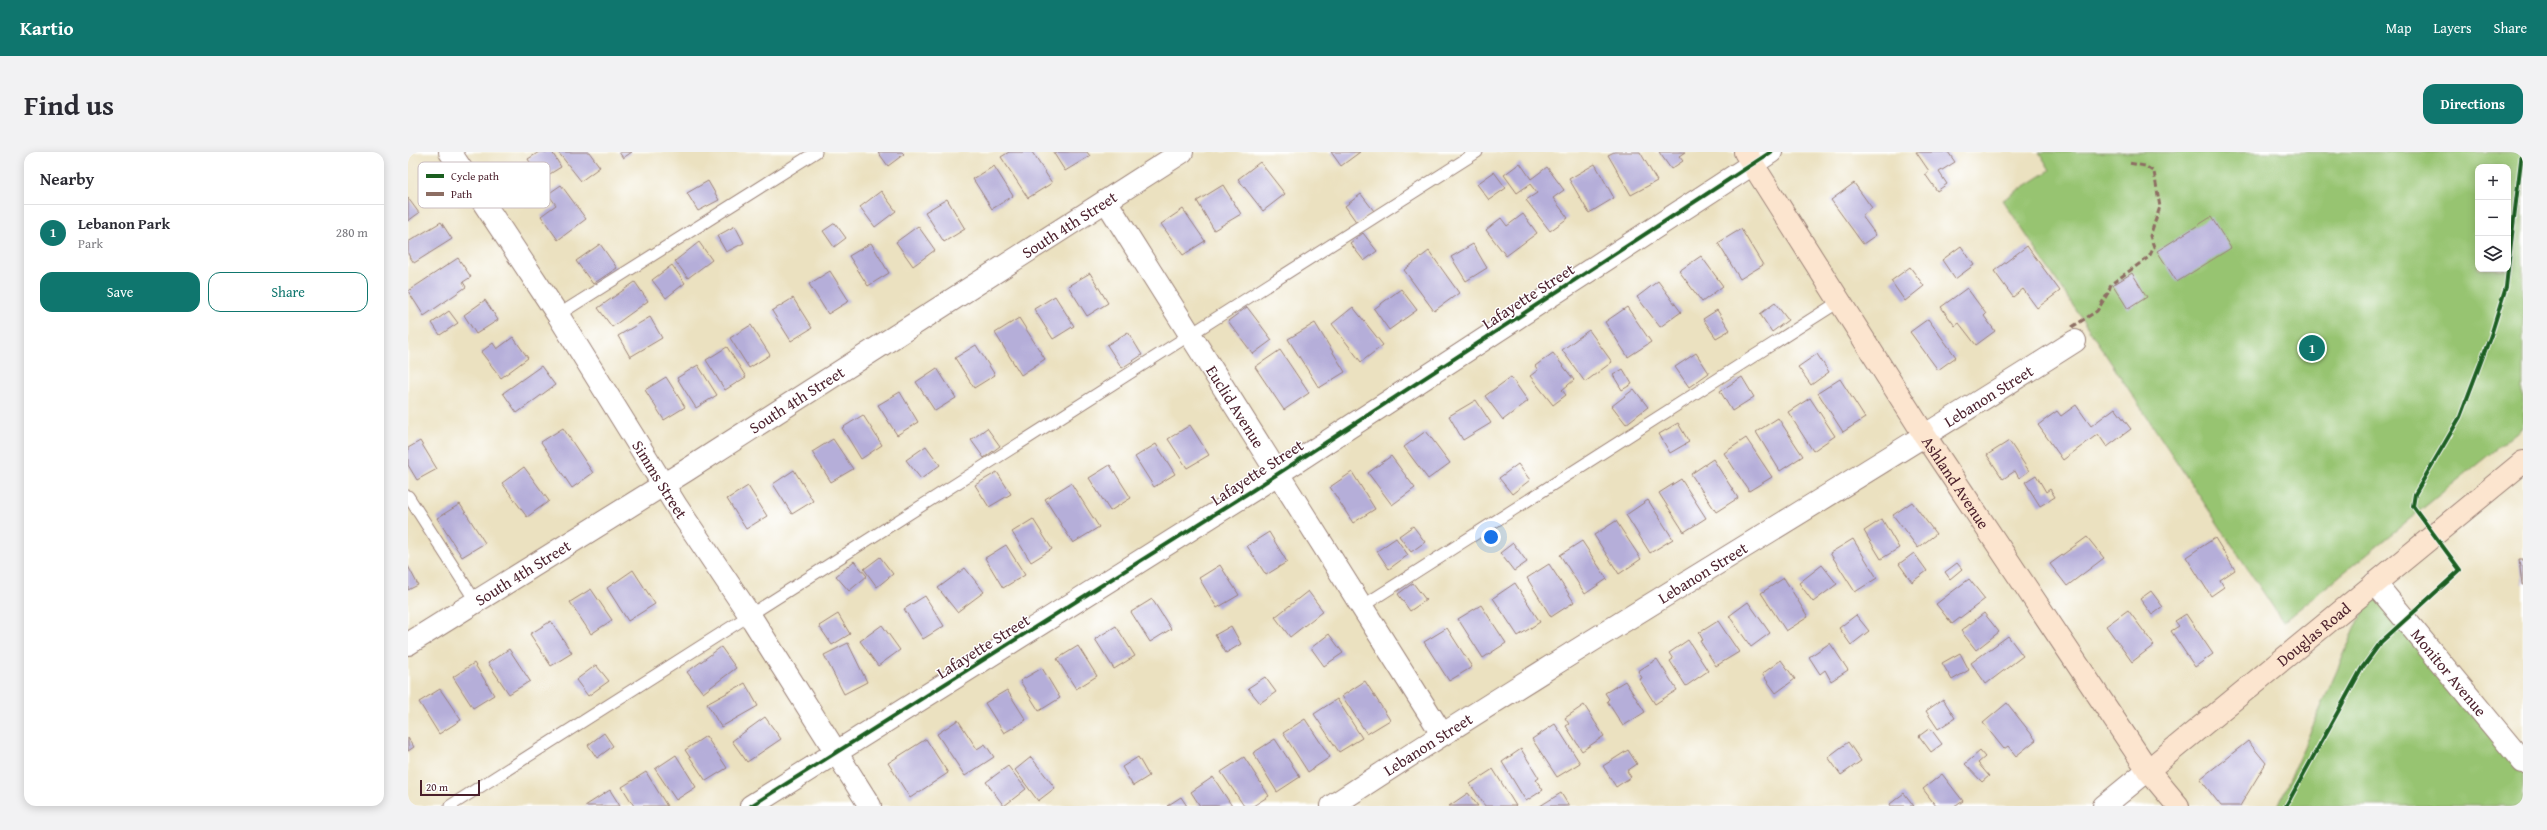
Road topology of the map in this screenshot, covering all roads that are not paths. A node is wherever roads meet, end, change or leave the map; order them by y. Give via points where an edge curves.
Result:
1 (450, 152) edge
2 (816, 152) edge
3 (1182, 152) edge
4 (1477, 152) edge
5 (1771, 152) edge
6 (1749, 158) edge
7 (457, 162) edge
8 (1106, 201) junction
9 (487, 208) edge
10 (1840, 301) junction
11 (558, 316) junction
12 (1189, 334) junction
13 (2076, 341) dead end
14 (1925, 436) junction
15 (2523, 462) edge
16 (1276, 474) junction
17 (663, 485) junction
18 (408, 496) edge
19 (2375, 583) junction
20 (476, 602) junction
21 (1361, 607) junction
22 (749, 614) junction
23 (408, 644) edge
24 (1442, 734) junction
25 (835, 754) junction
26 (2523, 762) edge
27 (2148, 770) junction
28 (450, 806) edge
29 (751, 806) edge
30 (870, 806) edge
31 (1332, 806) edge
32 (2104, 806) edge
33 (2178, 806) edge

1 - 7 street, Simms Street
2 - 11 lane
3 - 8 street, South 4th Street
4 - 12 lane
5 - 6 street, Lafayette Street
6 - 10 street, Ashland Avenue
6 - 16 street, Lafayette Street
8 - 12 street, Euclid Avenue
8 - 17 street, South 4th Street
9 - 11 street, Simms Street
10 - 14 street, Ashland Avenue
10 - 21 lane
11 - 17 street, Simms Street
12 - 16 street, Euclid Avenue
12 - 22 lane
13 - 14 street, Lebanon Street
14 - 24 street, Lebanon Street
14 - 27 street, Ashland Avenue
15 - 19 street, Douglas Road
16 - 21 street, Euclid Avenue
16 - 25 street, Lafayette Street
17 - 20 street, South 4th Street
17 - 22 street, Simms Street
18 - 20 lane
19 - 26 street, Monitor Avenue
19 - 27 street, Douglas Road
20 - 23 street, South 4th Street
21 - 24 street, Euclid Avenue
22 - 25 street, Simms Street
22 - 28 lane
24 - 31 street, Lebanon Street
25 - 29 street, Lafayette Street
25 - 30 street, Simms Street
27 - 32 street, Douglas Road
27 - 33 street, Ashland Avenue

